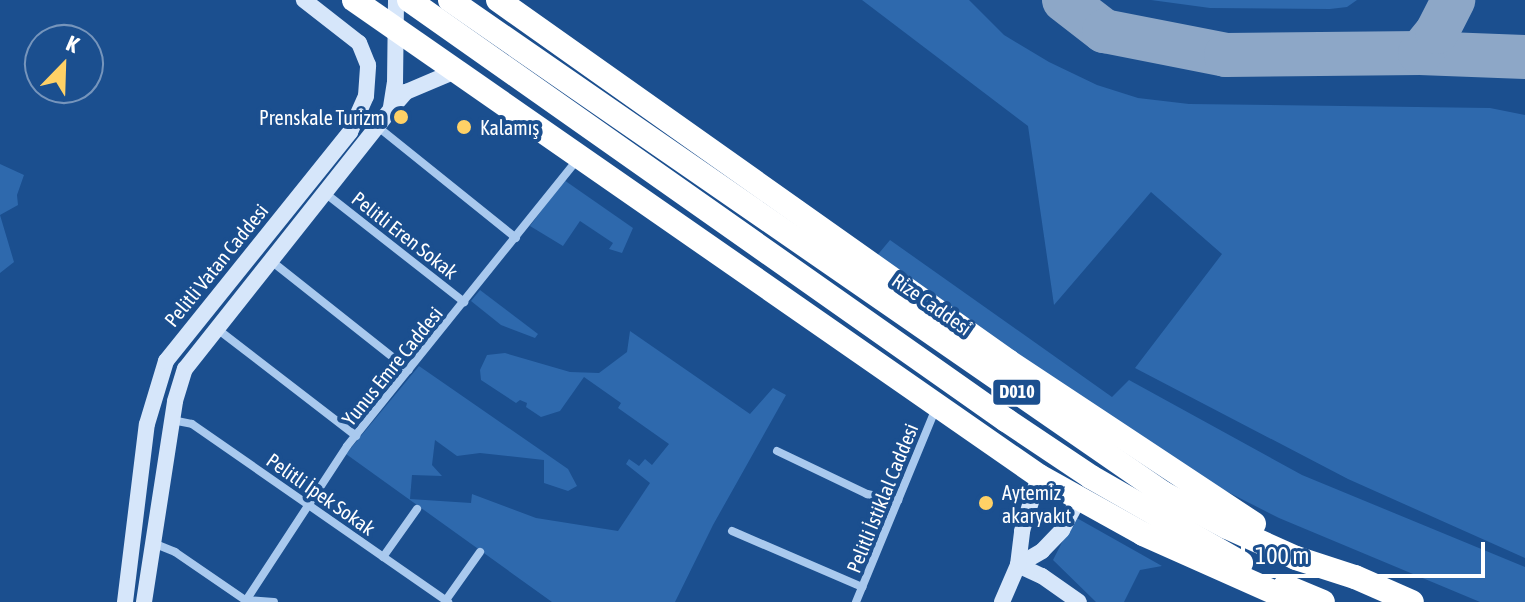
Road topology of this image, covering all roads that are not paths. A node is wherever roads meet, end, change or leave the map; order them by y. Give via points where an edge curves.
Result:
1 (304, 0) edge
2 (396, 0) edge
3 (409, 0) edge
4 (450, 0) edge
5 (498, 0) edge
6 (365, 2) edge
7 (397, 28) junction
8 (458, 70) junction
9 (391, 109) junction
10 (378, 127) junction
11 (578, 159) junction
12 (325, 193) junction
13 (516, 238) junction
14 (270, 260) junction
15 (464, 302) junction
16 (215, 327) junction
17 (409, 370) junction
18 (937, 405) junction
19 (172, 420) junction
20 (356, 436) junction
21 (777, 451) dead end
22 (1039, 476) junction
23 (898, 500) junction
24 (1078, 500) junction
25 (309, 505) junction
26 (417, 509) dead end
27 (732, 531) dead end
28 (152, 543) junction
29 (480, 552) dead end
30 (383, 557) junction
31 (1018, 565) junction
32 (1355, 577) junction
33 (862, 587) junction
34 (1073, 600) edge
35 (246, 601) edge
36 (447, 601) edge
37 (125, 602) edge
38 (144, 602) edge
39 (274, 602) edge
40 (856, 602) edge
41 (1002, 602) edge
42 (1296, 602) edge
43 (1323, 602) edge
44 (1412, 602) edge

1 - 37 street, Pelitli Vatan Caddesi via 359,43 369,79 366,96 350,132 200,315 161,372 147,424
2 - 7 street
3 - 43 highway, D010 via 1091,477 1276,582
4 - 32 highway, Rize Caddesi / D010 via 1163,493 1254,539
5 - 32 highway via 1087,415 1239,516
6 - 7 highway
7 - 8 highway
7 - 9 street
8 - 9 street via 406,92
8 - 11 highway
9 - 10 street, Pelitli Vatan Caddesi
10 - 12 street, Pelitli Vatan Caddesi
10 - 13 street
11 - 13 street, Yunus Emre Caddesi
11 - 18 highway
12 - 14 street, Pelitli Vatan Caddesi
12 - 15 street, Pelitli Eren Sokak
13 - 15 street, Yunus Emre Caddesi
14 - 16 street, Pelitli Vatan Caddesi
14 - 17 street
15 - 17 street, Yunus Emre Caddesi
16 - 19 street, Pelitli Vatan Caddesi via 185,369
16 - 20 street
17 - 20 street, Yunus Emre Caddesi
18 - 22 highway
18 - 23 street, Pelitli İstiklal Caddesi
19 - 25 street, Pelitli İpek Sokak via 192,424
19 - 28 street, Pelitli Vatan Caddesi
20 - 25 street, Yunus Emre Caddesi
21 - 23 street via 867,494
22 - 24 highway
22 - 31 street
23 - 33 street, Pelitli İstiklal Caddesi
24 - 31 street via 1062,530
24 - 42 highway
25 - 30 street, Pelitli İpek Sokak
25 - 35 street, Yunus Emre Caddesi
26 - 30 street
27 - 33 street
28 - 35 street via 175,552
28 - 38 street, Pelitli Vatan Caddesi
29 - 36 street
30 - 36 street, Pelitli İpek Sokak
31 - 34 street
31 - 41 street
32 - 44 highway, Rize Caddesi / D010
33 - 40 street, Pelitli İstiklal Caddesi
35 - 39 street

